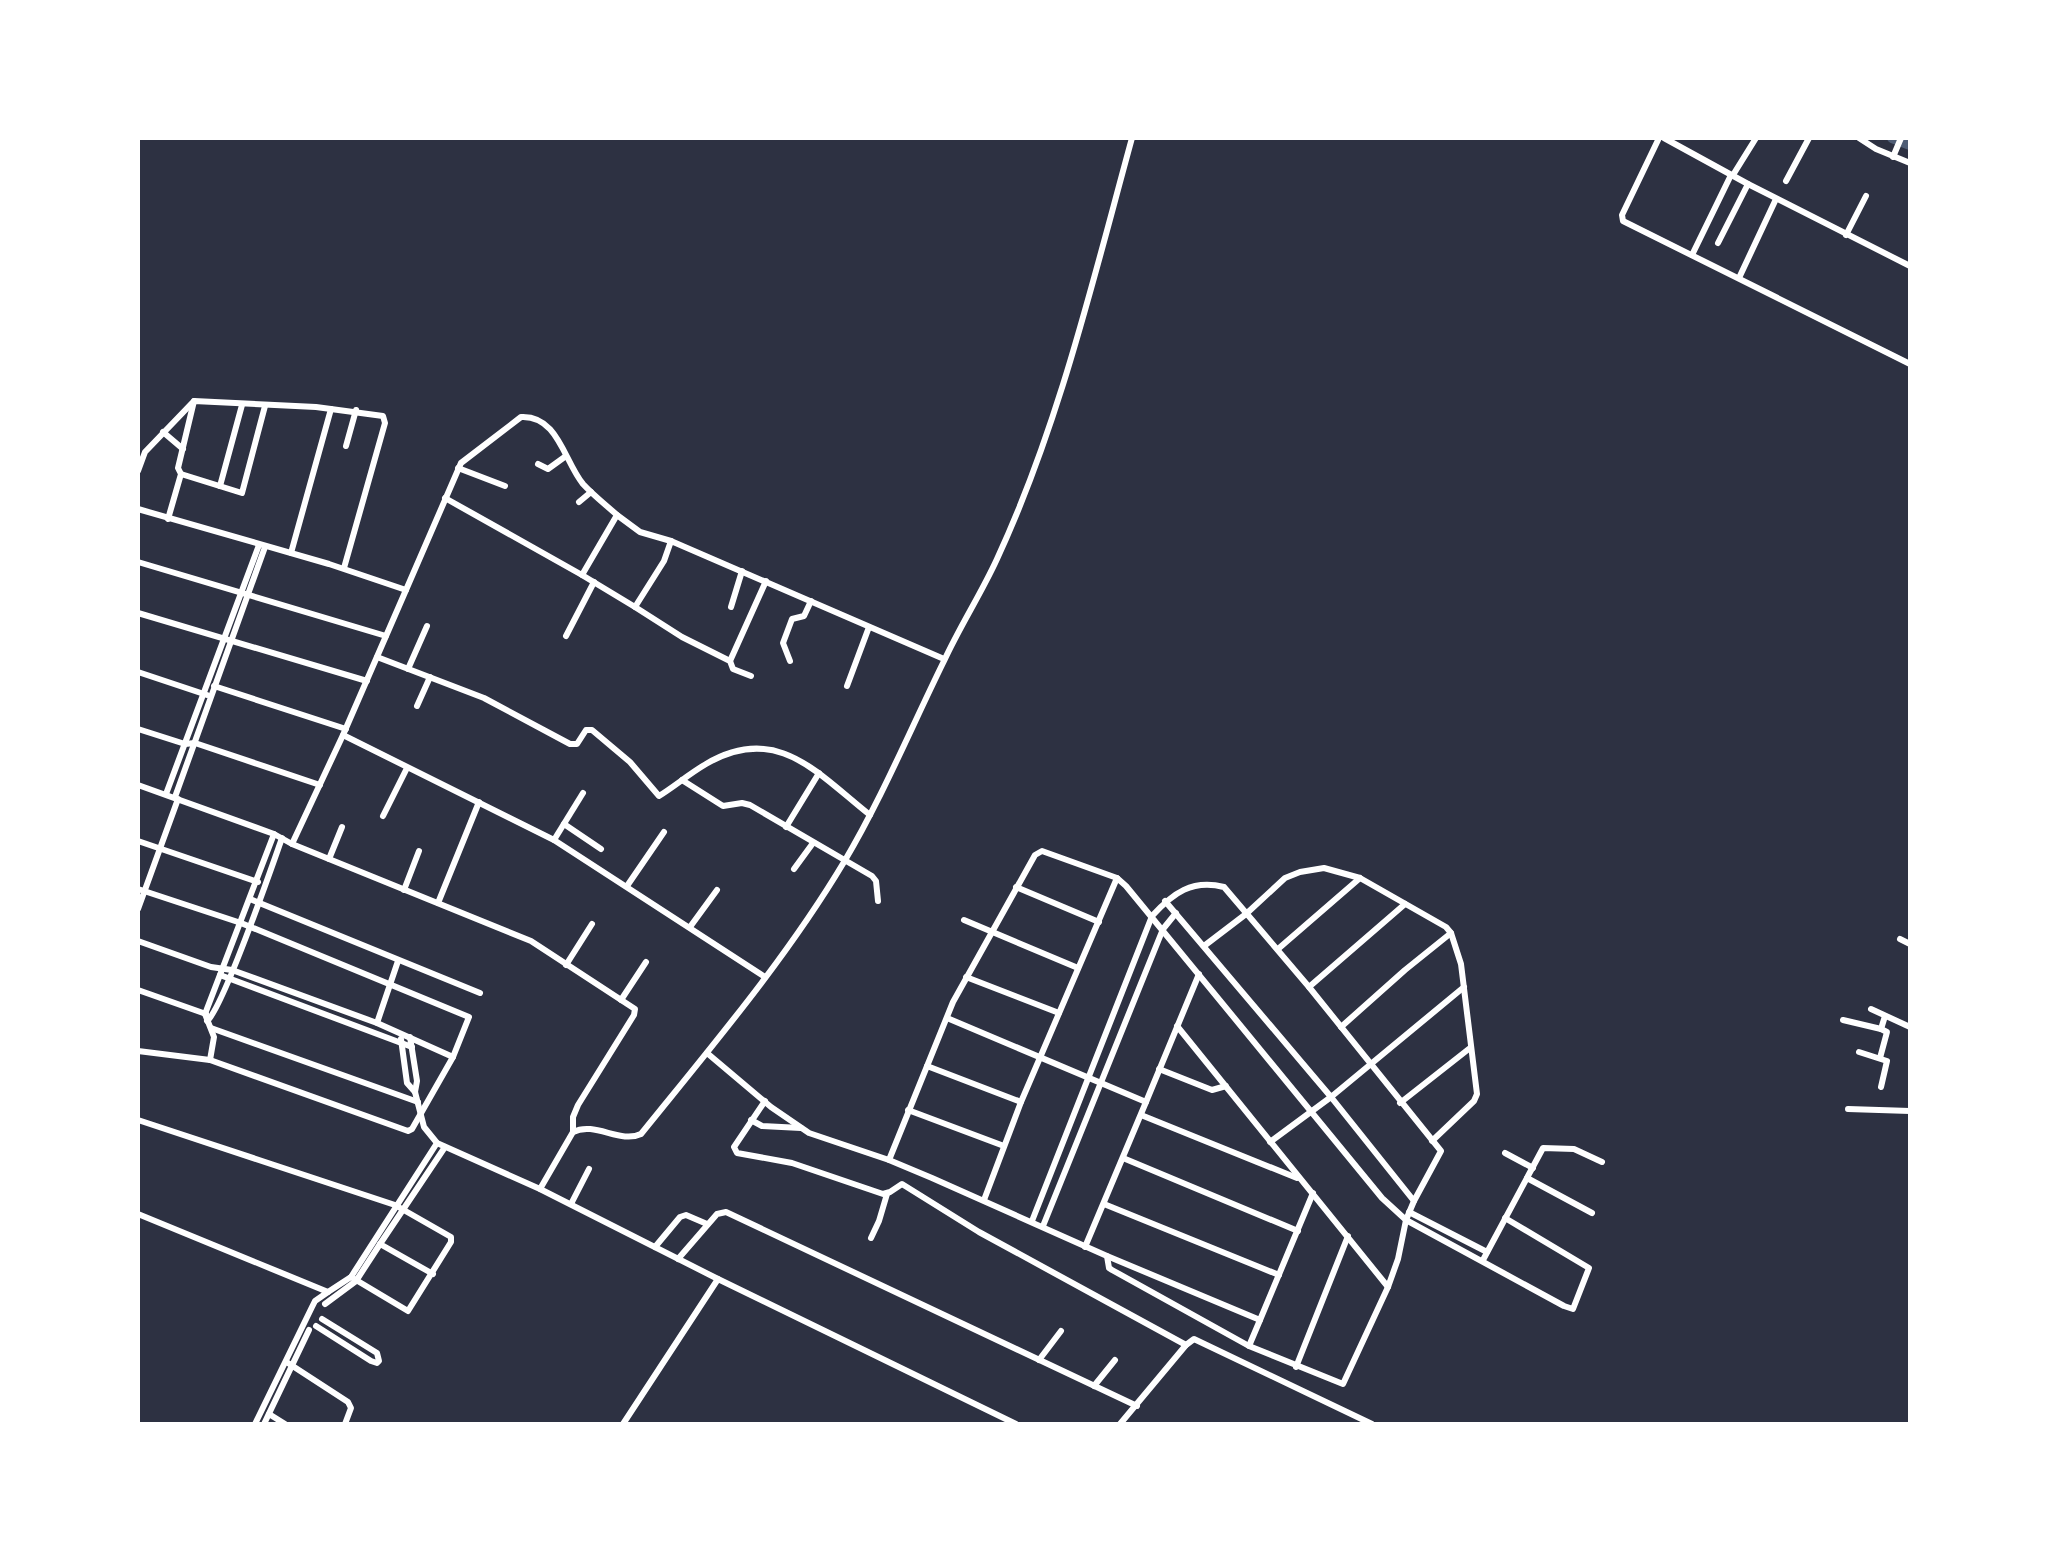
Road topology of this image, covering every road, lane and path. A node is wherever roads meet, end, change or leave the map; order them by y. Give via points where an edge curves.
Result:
1 (1132, 138) edge
2 (1662, 138) edge
3 (1756, 138) edge
4 (1809, 138) edge
5 (1859, 138) edge
6 (1901, 138) edge
7 (1894, 154) junction
8 (1910, 163) edge
9 (1732, 175) junction
10 (1786, 181) dead end
11 (1748, 184) junction
12 (1866, 196) dead end
13 (1776, 199) junction
14 (1846, 235) junction
15 (1718, 243) dead end
16 (1692, 255) junction
17 (1910, 266) edge
18 (1739, 278) junction
19 (1910, 364) edge
20 (194, 401) junction
21 (242, 405) junction
22 (265, 406) junction
23 (331, 409) junction
24 (356, 410) junction
25 (163, 432) junction
26 (346, 446) dead end
27 (183, 449) junction
28 (141, 451) edge
29 (566, 456) junction
30 (538, 464) dead end
31 (458, 468) junction
32 (138, 471) edge
33 (181, 474) junction
34 (220, 486) junction
35 (505, 486) dead end
36 (591, 492) junction
37 (445, 498) junction
38 (579, 502) dead end
39 (138, 509) edge
40 (617, 515) junction
41 (168, 519) junction
42 (669, 540) junction
43 (262, 546) junction
44 (291, 553) junction
45 (138, 562) edge
46 (344, 568) junction
47 (742, 571) junction
48 (582, 575) junction
49 (766, 581) junction
50 (594, 582) junction
51 (406, 590) junction
52 (246, 592) junction
53 (811, 601) junction
54 (632, 606) junction
55 (731, 607) dead end
56 (138, 613) edge
57 (427, 626) dead end
58 (869, 627) junction
59 (386, 636) junction
60 (566, 636) dead end
61 (228, 638) junction
62 (377, 657) junction
63 (944, 659) junction
64 (730, 661) junction
65 (790, 661) dead end
66 (408, 669) junction
67 (138, 672) edge
68 (751, 676) dead end
69 (430, 677) junction
70 (367, 681) junction
71 (214, 686) junction
72 (847, 686) dead end
73 (207, 695) junction
74 (417, 706) dead end
75 (138, 729) edge
76 (345, 732) junction
77 (195, 743) junction
78 (185, 744) junction
79 (407, 768) junction
80 (819, 773) junction
81 (682, 780) junction
82 (138, 785) edge
83 (320, 785) junction
84 (583, 793) dead end
85 (166, 794) junction
86 (176, 798) junction
87 (479, 802) junction
88 (871, 812) junction
89 (383, 816) dead end
90 (564, 824) junction
91 (342, 827) dead end
92 (786, 827) junction
93 (664, 832) dead end
94 (274, 834) junction
95 (282, 838) junction
96 (554, 840) junction
97 (138, 841) edge
98 (813, 843) junction
99 (292, 844) junction
100 (160, 848) junction
101 (601, 849) dead end
102 (419, 851) dead end
103 (329, 859) junction
104 (844, 861) junction
105 (794, 869) dead end
106 (1117, 878) junction
107 (1360, 878) junction
108 (257, 881) junction
109 (265, 885) junction
110 (627, 886) junction
111 (1016, 887) junction
112 (141, 890) edge
113 (404, 890) junction
114 (717, 890) dead end
115 (250, 899) junction
116 (878, 901) dead end
117 (1165, 901) junction
118 (258, 903) junction
119 (438, 903) junction
120 (1405, 904) junction
121 (138, 909) edge
122 (1176, 913) junction
123 (1246, 914) junction
124 (1152, 916) junction
125 (964, 920) dead end
126 (1099, 922) junction
127 (241, 923) junction
128 (592, 924) dead end
129 (248, 927) junction
130 (690, 927) junction
131 (1163, 929) junction
132 (991, 931) junction
133 (1451, 933) junction
134 (1900, 939) dead end
135 (138, 941) edge
136 (1910, 944) edge
137 (1204, 946) junction
138 (1278, 949) junction
139 (398, 961) junction
140 (646, 962) dead end
141 (566, 965) junction
142 (1078, 968) junction
143 (232, 970) junction
144 (222, 972) junction
145 (1199, 974) junction
146 (765, 977) junction
147 (966, 977) junction
148 (228, 980) junction
149 (389, 985) junction
150 (1309, 987) junction
151 (1464, 987) junction
152 (138, 990) edge
153 (480, 993) dead end
154 (621, 1000) junction
155 (1871, 1009) dead end
156 (1059, 1013) junction
157 (1885, 1016) junction
158 (362, 1017) junction
159 (947, 1018) junction
160 (209, 1020) junction
161 (1843, 1020) dead end
162 (377, 1023) junction
163 (359, 1026) junction
164 (1177, 1026) junction
165 (1341, 1027) junction
166 (1910, 1027) edge
167 (1881, 1029) junction
168 (400, 1033) junction
169 (410, 1037) junction
170 (402, 1042) junction
171 (412, 1047) junction
172 (1470, 1048) junction
173 (138, 1051) edge
174 (1859, 1052) dead end
175 (707, 1053) junction
176 (453, 1057) junction
177 (1040, 1058) junction
178 (1880, 1058) junction
179 (210, 1060) junction
180 (927, 1066) junction
181 (1370, 1066) junction
182 (1159, 1069) junction
183 (416, 1071) junction
184 (406, 1072) junction
185 (1089, 1080) junction
186 (1100, 1084) junction
187 (1226, 1086) junction
188 (1881, 1087) dead end
189 (415, 1092) junction
190 (1331, 1097) junction
191 (765, 1101) junction
192 (418, 1102) junction
193 (1021, 1102) junction
194 (1146, 1102) junction
195 (1400, 1103) junction
196 (1848, 1109) dead end
197 (908, 1110) junction
198 (1313, 1111) junction
199 (1910, 1111) edge
200 (421, 1113) junction
201 (1141, 1115) junction
202 (138, 1120) edge
203 (751, 1120) junction
204 (801, 1128) junction
205 (573, 1132) junction
206 (1432, 1141) junction
207 (1270, 1142) junction
208 (437, 1143) junction
209 (1004, 1146) junction
210 (445, 1147) junction
211 (1505, 1153) dead end
212 (1123, 1158) junction
213 (889, 1160) junction
214 (1602, 1162) dead end
215 (1533, 1168) junction
216 (589, 1169) dead end
217 (911, 1169) junction
218 (1527, 1178) junction
219 (1301, 1179) junction
220 (902, 1184) junction
221 (540, 1189) junction
222 (1313, 1193) junction
223 (887, 1194) junction
224 (984, 1200) junction
225 (1414, 1201) junction
226 (571, 1204) junction
227 (1104, 1204) junction
228 (399, 1207) junction
229 (1592, 1213) dead end
230 (138, 1214) edge
231 (1407, 1216) junction
232 (1505, 1218) junction
233 (1032, 1221) junction
234 (707, 1224) junction
235 (1043, 1226) junction
236 (1298, 1231) junction
237 (1348, 1236) junction
238 (871, 1238) dead end
239 (380, 1244) junction
240 (655, 1247) junction
241 (1085, 1247) junction
242 (1487, 1252) junction
243 (1107, 1256) junction
244 (678, 1259) junction
245 (1483, 1260) junction
246 (433, 1274) junction
247 (1279, 1275) junction
248 (354, 1279) junction
249 (718, 1279) junction
250 (1388, 1287) junction
251 (325, 1297) junction
252 (322, 1319) junction
253 (1260, 1320) junction
254 (316, 1326) junction
255 (305, 1330) junction
256 (1061, 1331) dead end
257 (1186, 1345) junction
258 (1249, 1346) junction
259 (1039, 1360) junction
260 (1115, 1360) dead end
261 (288, 1363) junction
262 (1296, 1367) junction
263 (1094, 1386) junction
264 (1137, 1406) junction
265 (269, 1414) junction
266 (255, 1424) edge
267 (264, 1424) edge
268 (285, 1424) edge
269 (345, 1424) edge
270 (623, 1424) edge
271 (1016, 1424) edge
272 (1120, 1424) edge
273 (1372, 1424) edge

1 - 63 street via 1080,329 1039,454 997,560
2 - 9 street
2 - 16 street via 1622,219
3 - 9 street
4 - 10 street
5 - 7 street
6 - 7 street
7 - 8 street
9 - 11 street
9 - 16 street
11 - 13 street
11 - 15 street
12 - 14 street
13 - 14 street
13 - 18 street
14 - 17 street
16 - 18 street
18 - 19 street
20 - 21 street
20 - 25 street
20 - 27 street
21 - 22 street
21 - 34 street
22 - 23 street
22 - 34 street via 243,492
23 - 24 street
23 - 44 street
24 - 26 street
24 - 46 street via 383,416 385,423
25 - 27 street
25 - 28 street
27 - 33 street
28 - 32 street
29 - 30 street via 548,469
29 - 31 street via 544,422 521,417
29 - 36 street
31 - 35 street
31 - 37 street
33 - 34 street
33 - 41 street
36 - 38 street
36 - 40 street
37 - 48 street
37 - 51 street
39 - 41 street
40 - 42 street via 646,535
40 - 48 street
41 - 43 street
42 - 47 street
42 - 54 street via 664,561
43 - 44 street
43 - 52 street
44 - 46 street
45 - 52 street
46 - 51 street
47 - 49 street
47 - 55 street
48 - 50 street
49 - 53 street
49 - 64 street
50 - 54 street
50 - 60 street
51 - 59 street
52 - 59 street
52 - 61 street
53 - 58 street
53 - 65 street via 804,616 792,619 783,643
54 - 64 street
56 - 61 street
57 - 66 street
58 - 63 street
58 - 72 street
59 - 62 street
61 - 70 street
61 - 71 street
61 - 73 street
62 - 66 street
62 - 70 street
63 - 88 street
64 - 68 street via 733,669
66 - 69 street
67 - 73 street
69 - 74 street
69 - 81 street via 484,698 570,744 592,730 659,796
70 - 76 street
71 - 73 street
71 - 76 street
73 - 77 street
73 - 78 street
75 - 78 street
76 - 79 street
76 - 83 street
77 - 78 street
77 - 83 street
77 - 86 street
78 - 85 street
79 - 87 street
79 - 89 street
80 - 81 street via 787,753 752,749 708,763
80 - 88 street
80 - 92 street
81 - 92 street via 716,804 750,805
82 - 85 street
83 - 99 street
84 - 90 street
85 - 86 street
86 - 94 street
86 - 100 street
87 - 96 street
87 - 119 street
88 - 104 street
90 - 96 street
90 - 101 street
91 - 103 street
92 - 98 street
93 - 110 street
94 - 95 street
94 - 108 street
95 - 99 street
95 - 109 street
96 - 110 street
97 - 100 street
98 - 104 street
98 - 105 street
99 - 103 street
100 - 108 street
100 - 112 street
102 - 113 street
103 - 113 street
104 - 116 street via 872,876
104 - 146 street
106 - 111 street via 1042,851
106 - 124 street
106 - 126 street
107 - 120 street
107 - 123 street via 1329,869 1300,872 1285,878
107 - 138 street
108 - 109 street
108 - 115 street
109 - 118 street
110 - 130 street
111 - 126 street
111 - 132 street
112 - 121 street
112 - 127 street
113 - 119 street
114 - 130 street
115 - 118 street
115 - 127 street
117 - 122 street
117 - 123 street via 1185,887 1220,885
117 - 124 street
118 - 129 street
118 - 139 street
119 - 141 street via 535,942
120 - 133 street via 1436,918
120 - 150 street
122 - 131 street
122 - 137 street
123 - 137 street
123 - 138 street
124 - 131 street
124 - 185 street
125 - 132 street
126 - 142 street
127 - 129 street
127 - 144 street
128 - 141 street
129 - 143 street
129 - 149 street
130 - 146 street
131 - 145 street
131 - 186 street
132 - 142 street
132 - 147 street
133 - 151 street
133 - 165 street
134 - 136 street
135 - 144 street
137 - 190 street
138 - 150 street
139 - 149 street
139 - 153 street
140 - 154 street
141 - 154 street
142 - 156 street
143 - 144 street
143 - 148 street
143 - 158 street
144 - 148 street
144 - 160 street
145 - 164 street
145 - 198 street
146 - 175 street
147 - 156 street
147 - 159 street
148 - 160 street
148 - 163 street
149 - 162 street
149 - 176 street via 469,1017
150 - 165 street
151 - 172 street
151 - 181 street
152 - 160 street
154 - 205 street via 636,1011 578,1105
155 - 157 street
156 - 177 street
157 - 166 street
157 - 167 street
158 - 162 street
158 - 163 street
159 - 177 street
159 - 180 street
160 - 179 street via 214,1037
160 - 192 street
161 - 167 street
162 - 168 street
163 - 170 street
164 - 182 street
164 - 187 street
165 - 181 street
167 - 178 street via 1887,1032
168 - 169 street
168 - 170 street
169 - 171 street
169 - 176 street
170 - 171 street
170 - 184 street
171 - 183 street
172 - 195 street
172 - 206 street via 1475,1098
173 - 179 street
174 - 178 street
175 - 191 street
175 - 205 street via 641,1134 629,1137 583,1128
176 - 200 street
177 - 185 street
177 - 193 street
178 - 188 street via 1887,1061
179 - 200 street via 408,1131
180 - 193 street
180 - 197 street
181 - 190 street
181 - 195 street
182 - 187 street via 1212,1090
182 - 194 street
183 - 184 street
183 - 189 street
184 - 189 street
185 - 186 street
185 - 233 street
186 - 194 street
186 - 235 street
187 - 207 street
189 - 192 street
190 - 198 street
190 - 225 street
191 - 203 street
191 - 204 street
192 - 200 street
193 - 209 street
194 - 201 street
195 - 206 street
196 - 199 street
197 - 209 street
197 - 213 street
198 - 207 street
198 - 231 street via 1367,1179
200 - 208 street
201 - 212 street
201 - 219 street
202 - 228 street
203 - 204 street via 762,1126
203 - 223 street via 734,1147 737,1153 792,1163
204 - 213 street
205 - 221 street
206 - 225 street via 1440,1155
207 - 219 street
208 - 210 street
208 - 228 street
209 - 224 street
210 - 221 street
210 - 228 street
211 - 215 street
212 - 227 street
212 - 236 street
213 - 217 street
214 - 215 street via 1574,1149 1543,1148
215 - 218 street
216 - 226 street
217 - 220 street
217 - 224 street
218 - 229 street
218 - 232 street
219 - 222 street
220 - 223 street
220 - 257 street
221 - 226 street
222 - 236 street
222 - 237 street
223 - 238 street
224 - 233 street
225 - 231 street
226 - 240 street
227 - 241 street
227 - 247 street
228 - 239 street
228 - 246 street via 451,1237
228 - 248 street
230 - 251 street
231 - 242 street
231 - 245 street
231 - 250 street
232 - 242 street
232 - 245 street via 1589,1268 1575,1306 1564,1306
233 - 235 street
234 - 240 street via 680,1217
234 - 244 street
234 - 259 street via 720,1211 726,1212
235 - 241 street
236 - 247 street
237 - 250 street
237 - 262 street
239 - 246 street
239 - 248 street
240 - 244 street
241 - 243 street
242 - 245 street
243 - 253 street
243 - 258 street via 1112,1270
244 - 249 street
246 - 248 street via 408,1311
247 - 253 street
248 - 251 street
248 - 251 street
249 - 270 street
249 - 271 street
250 - 262 street via 1345,1383
251 - 252 street
251 - 255 street via 315,1301
252 - 254 street
252 - 254 street via 377,1353 379,1361
253 - 258 street
254 - 255 street
255 - 261 street
256 - 259 street
257 - 264 street
257 - 273 street via 1194,1339 1203,1341
258 - 262 street
259 - 263 street
260 - 263 street
261 - 265 street
261 - 266 street
261 - 269 street via 348,1402
263 - 264 street
264 - 272 street
265 - 267 street
265 - 268 street

